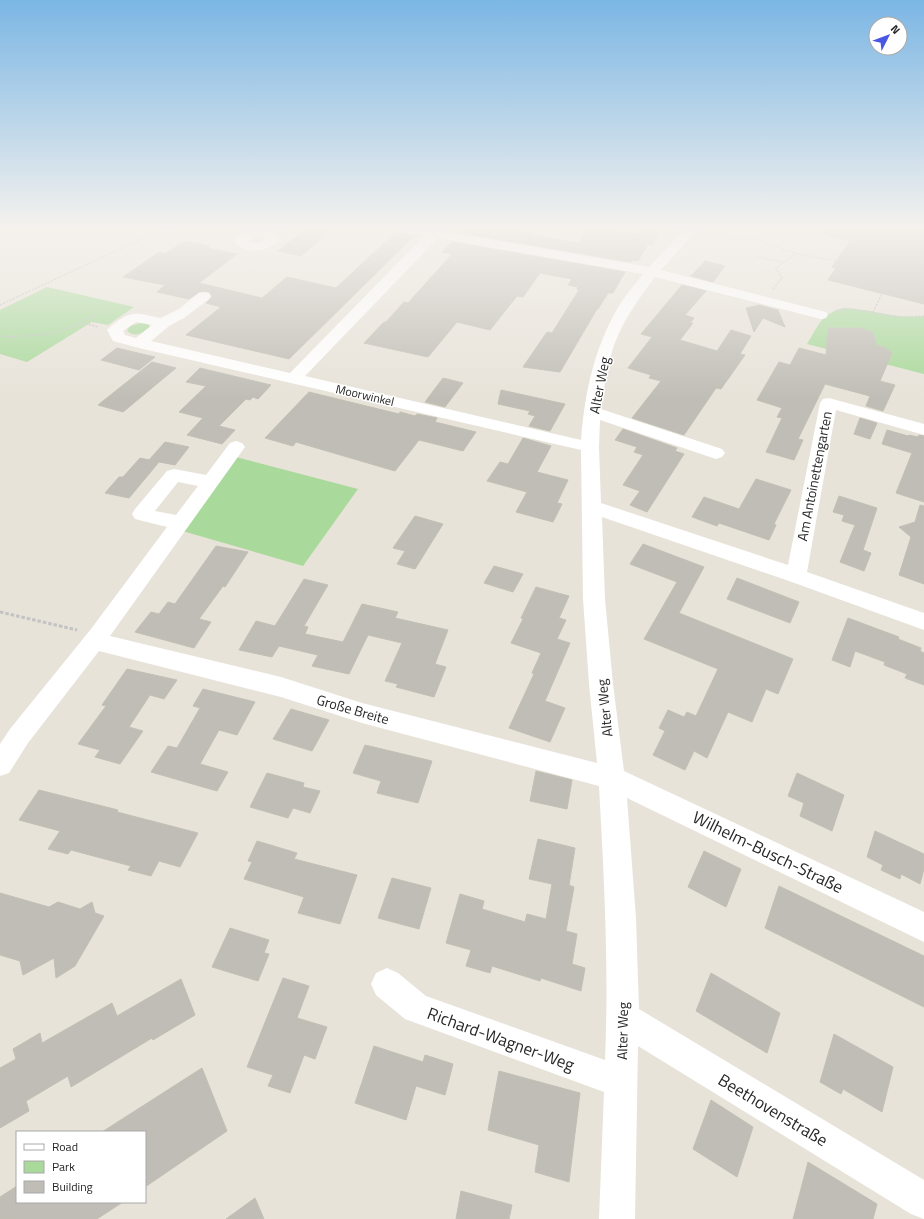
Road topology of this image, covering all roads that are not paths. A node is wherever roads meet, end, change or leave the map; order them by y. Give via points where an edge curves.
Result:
1 (385, 285) edge
2 (642, 285) edge
3 (704, 285) edge
4 (204, 296) dead end
5 (821, 316) road end
6 (162, 323) junction
7 (139, 343) junction
8 (293, 379) junction
9 (592, 412) junction
10 (924, 430) edge
11 (236, 447) dead end
12 (590, 447) junction
13 (716, 453) dead end
14 (209, 482) junction
15 (592, 508) junction
16 (179, 523) junction
17 (796, 576) junction
18 (924, 622) edge
19 (96, 638) junction
20 (0, 765) edge
21 (612, 778) junction
22 (924, 927) edge
23 (387, 984) dead end
24 (623, 1018) junction
25 (621, 1082) junction
26 (924, 1201) edge
27 (617, 1219) edge

1 - 8 street
2 - 9 street, Alter Weg via 629,301 608,341
3 - 5 street
4 - 6 street via 169,322
6 - 7 street via 162,326
6 - 7 street, Moorwinkel via 133,317 115,330 118,338
7 - 8 street, Moorwinkel
8 - 12 street, Moorwinkel
9 - 12 street, Alter Weg
9 - 13 street
10 - 17 street, Am Antoinettengarten via 828,403
11 - 14 street
12 - 15 street, Alter Weg
14 - 16 street
14 - 16 street via 174,475 142,514
15 - 17 street
15 - 21 street, Alter Weg via 594,599
16 - 19 street
17 - 18 street
19 - 20 street via 19,736
19 - 21 street, Große Breite via 281,688 362,713
21 - 22 street, Wilhelm-Busch-Straße
21 - 24 street, Alter Weg via 621,918
23 - 25 street, Richard-Wagner-Weg via 416,1008
24 - 25 street, Alter Weg
24 - 26 street, Beethovenstraße
25 - 27 street, Alter Weg

